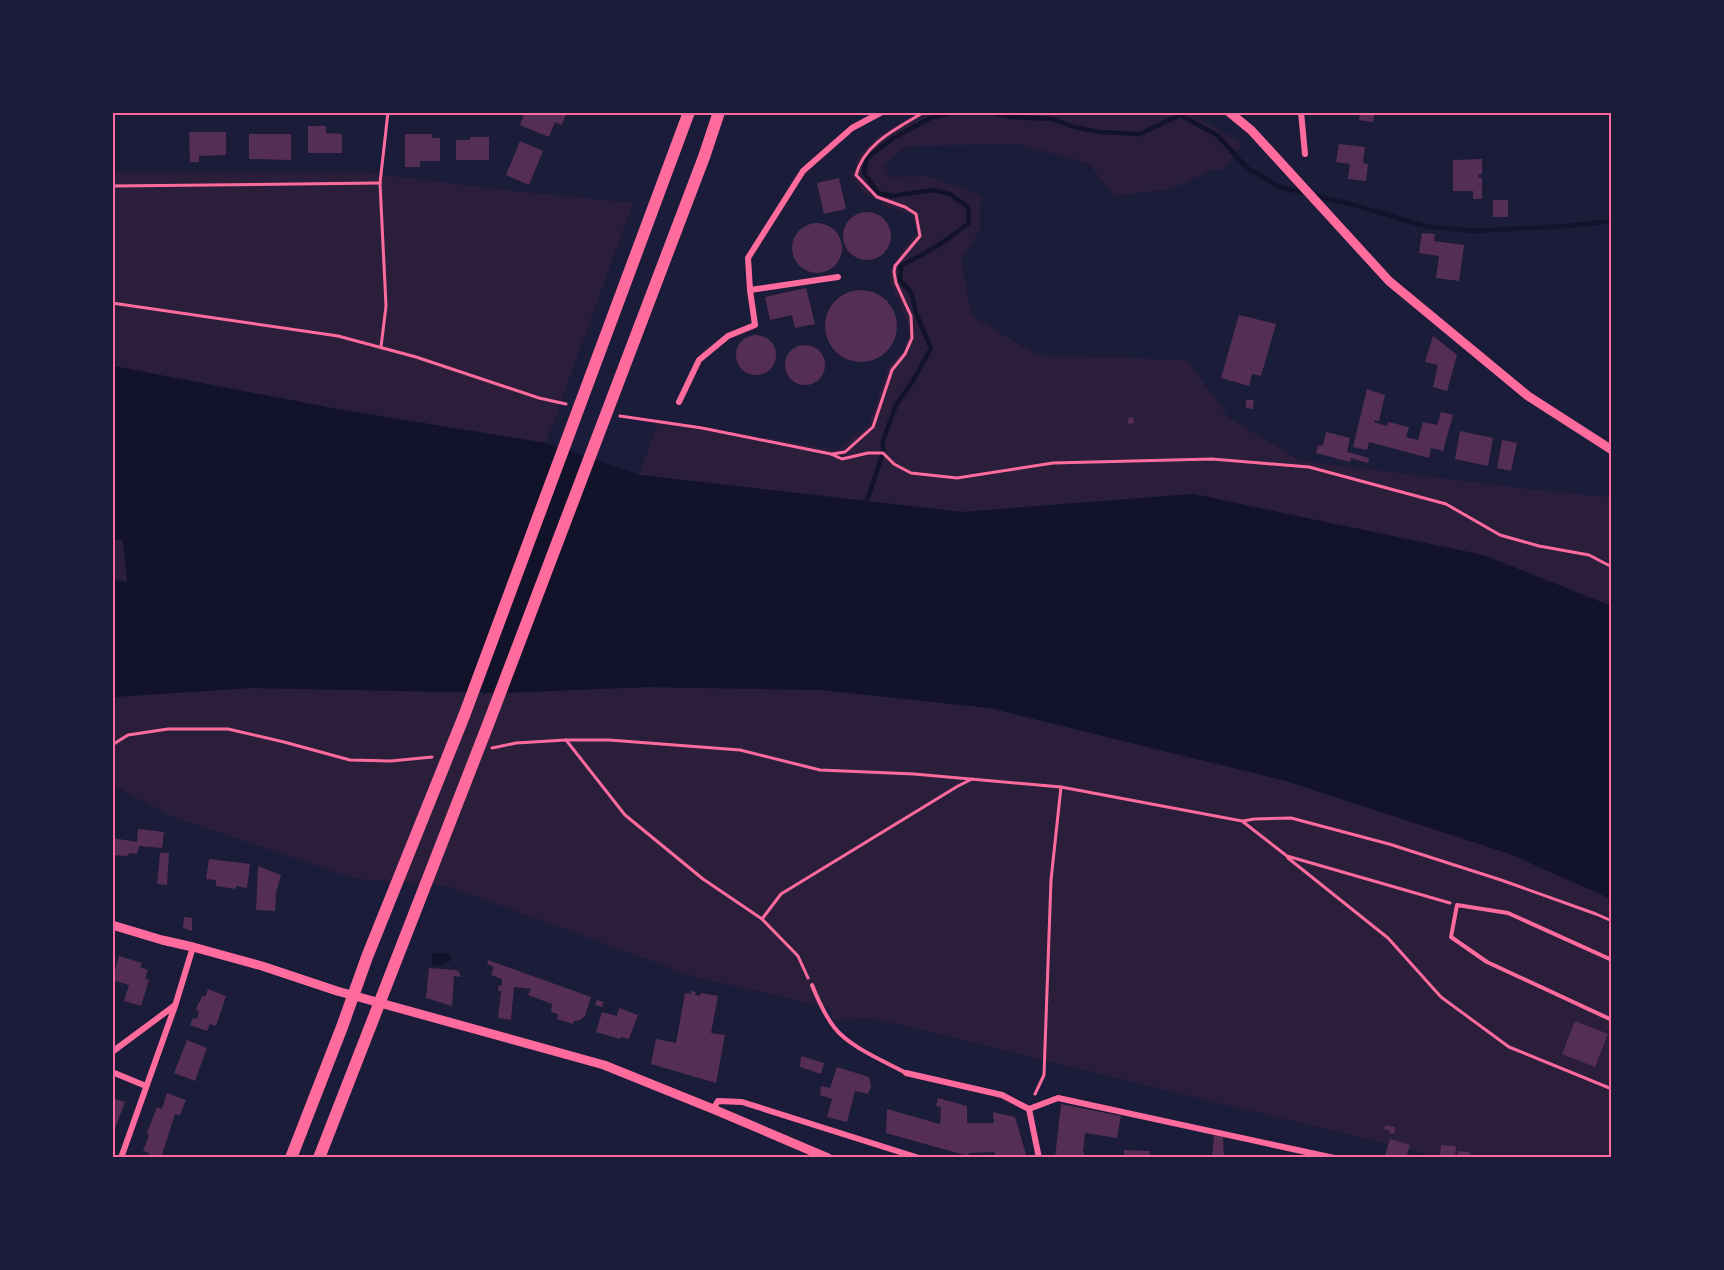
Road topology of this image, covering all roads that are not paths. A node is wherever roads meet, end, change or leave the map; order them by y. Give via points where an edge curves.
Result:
1 (689, 112) edge
2 (719, 112) edge
3 (882, 112) edge
4 (1229, 112) edge
5 (1301, 112) edge
6 (1305, 154) dead end
7 (838, 277) dead end
8 (750, 290) junction
9 (680, 402) dead end
10 (1611, 450) edge
11 (112, 925) edge
12 (193, 947) junction
13 (1611, 960) edge
14 (812, 985) road end
15 (175, 1006) junction
16 (1611, 1020) edge
17 (112, 1052) edge
18 (112, 1072) edge
19 (906, 1073) joint
20 (146, 1086) junction
21 (713, 1109) junction
22 (1029, 1109) junction
23 (121, 1158) edge
24 (291, 1158) edge
25 (319, 1158) edge
26 (828, 1158) edge
27 (919, 1158) edge
28 (1039, 1158) edge
29 (1335, 1158) edge

1 - 24 highway via 464,716
2 - 25 highway via 489,722
3 - 8 street via 852,128 803,171 748,258
4 - 10 street via 1251,130 1389,281 1528,396
5 - 6 street
7 - 8 street
8 - 9 street via 755,325 729,336 699,360
11 - 12 street
12 - 15 street
12 - 21 street via 604,1065
13 - 16 lane via 1508,913 1457,905 1451,937 1487,962
14 - 19 lane via 835,1029 861,1049
15 - 17 street
15 - 20 street
18 - 20 street
19 - 22 street via 1002,1095
20 - 23 street
21 - 26 street
21 - 27 street via 718,1101 742,1102
22 - 28 street
22 - 29 street via 1058,1098

